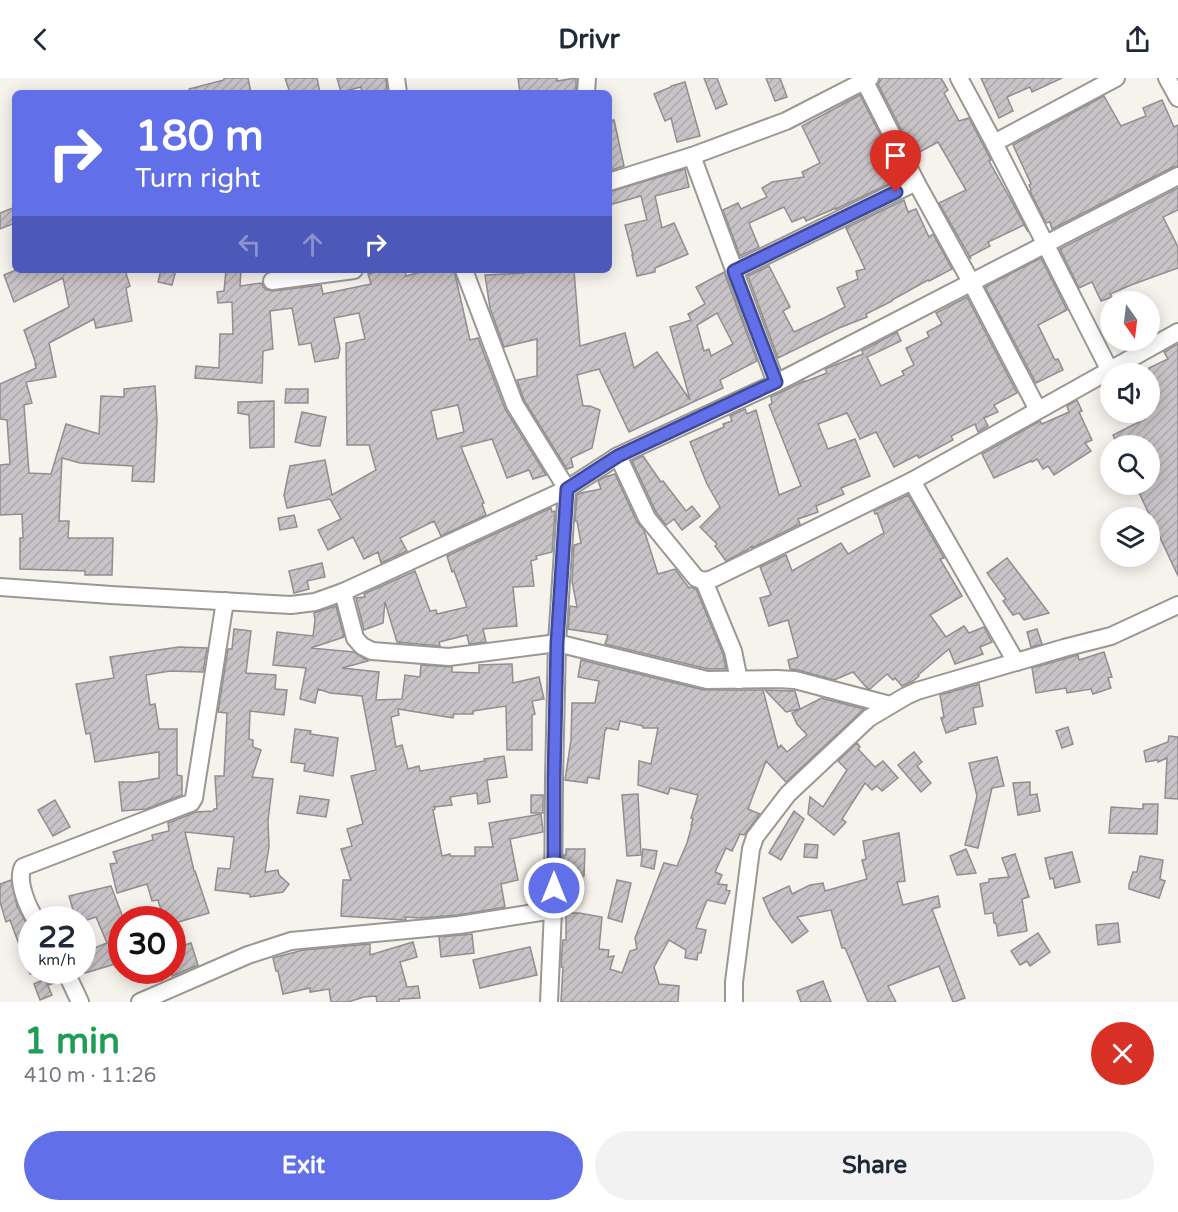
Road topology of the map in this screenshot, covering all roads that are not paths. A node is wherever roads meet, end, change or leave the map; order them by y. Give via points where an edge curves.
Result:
1 (959, 78) edge
2 (1116, 78) edge
3 (1167, 78) edge
4 (865, 79) edge
5 (1178, 98) edge
6 (994, 143) junction
7 (692, 156) junction
8 (1178, 176) edge
9 (612, 181) edge
10 (916, 182) junction
11 (1045, 244) junction
12 (734, 271) junction
13 (332, 273) edge
14 (465, 273) edge
15 (272, 281) dead end
16 (971, 282) junction
17 (1178, 332) edge
18 (1106, 363) edge
19 (1124, 363) edge
20 (1100, 376) edge
21 (776, 382) junction
22 (1038, 410) junction
23 (618, 456) junction
24 (912, 481) junction
25 (567, 489) junction
26 (704, 581) junction
27 (0, 587) edge
28 (343, 592) junction
29 (225, 601) junction
30 (1178, 604) edge
31 (557, 643) junction
32 (1016, 662) junction
33 (739, 680) junction
34 (890, 705) junction
35 (28, 906) edge
36 (553, 910) junction
37 (72, 984) edge
38 (80, 1002) edge
39 (140, 1002) edge
40 (549, 1002) edge
41 (734, 1002) edge

1 - 6 street
2 - 6 street
3 - 5 street
4 - 7 street via 786,122
4 - 10 street
6 - 11 street
7 - 9 street
7 - 12 street
8 - 11 street
10 - 12 street
10 - 16 street
11 - 16 street
11 - 18 street
12 - 21 street
13 - 15 street
14 - 25 street via 515,405
16 - 21 street
16 - 22 street
17 - 19 street
20 - 22 street
21 - 23 street
22 - 24 street
23 - 25 street
23 - 26 street via 647,518 696,579
24 - 26 street
24 - 32 street
25 - 28 street
25 - 31 street
26 - 33 street via 733,651
27 - 29 street
28 - 29 street via 291,605
28 - 31 street via 355,638 372,651 449,657
29 - 35 street via 194,798 185,805 23,867 20,873
30 - 32 street via 1111,636
31 - 33 street via 708,680
31 - 36 street
32 - 34 street via 917,691
33 - 34 street via 795,680
34 - 41 street via 869,718 788,794 755,837
36 - 39 street via 459,925 291,941 248,955
36 - 40 street
37 - 38 street

